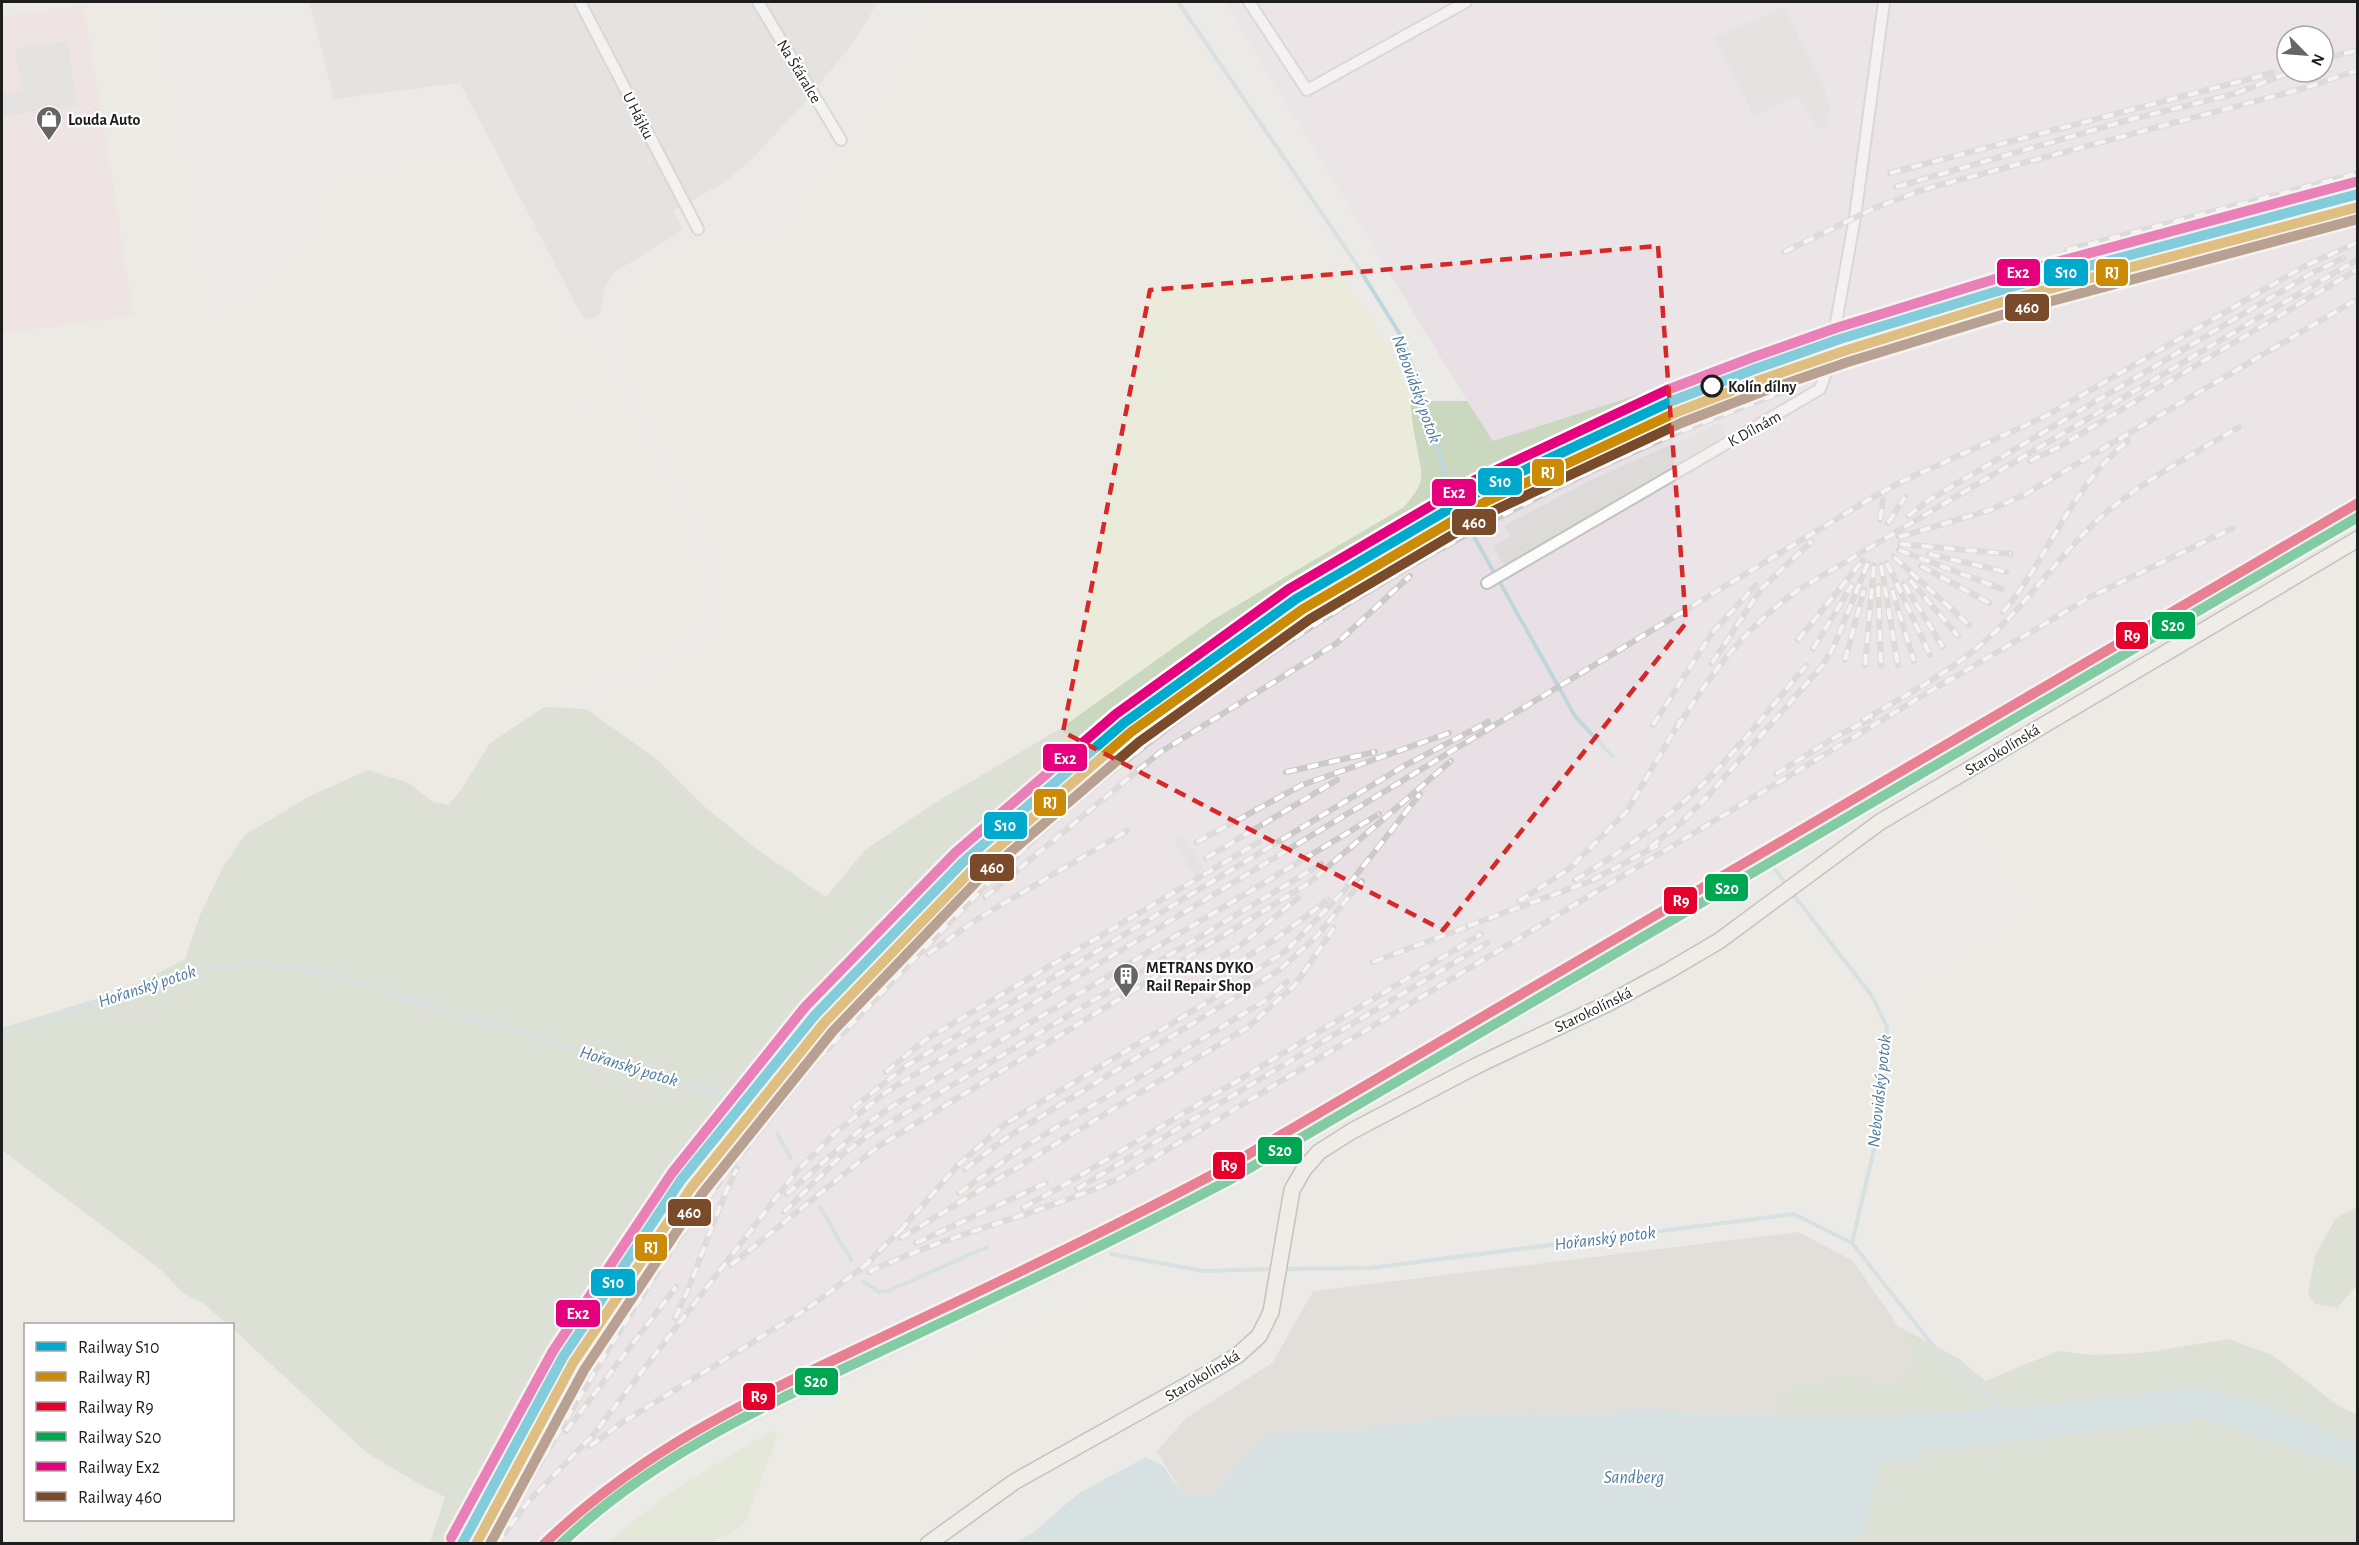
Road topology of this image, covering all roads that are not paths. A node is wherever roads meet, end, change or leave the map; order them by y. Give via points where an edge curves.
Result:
1 (580, 2) edge
2 (758, 2) edge
3 (1249, 2) edge
4 (1466, 2) edge
5 (1884, 2) edge
6 (842, 140) dead end
7 (698, 229) dead end
8 (2358, 539) edge
9 (1487, 583) dead end
10 (928, 1544) edge

1 - 7 street, U Hájku
2 - 6 street, Na Šťáralce
3 - 4 street via 1307,90
5 - 9 street, K Dílnám via 1855,217 1828,367 1820,389
8 - 10 street, Starokolínská via 1880,822 1719,941 1609,1003 1476,1066 1319,1152 1292,1190 1276,1290 1259,1336 1238,1355 1014,1482

